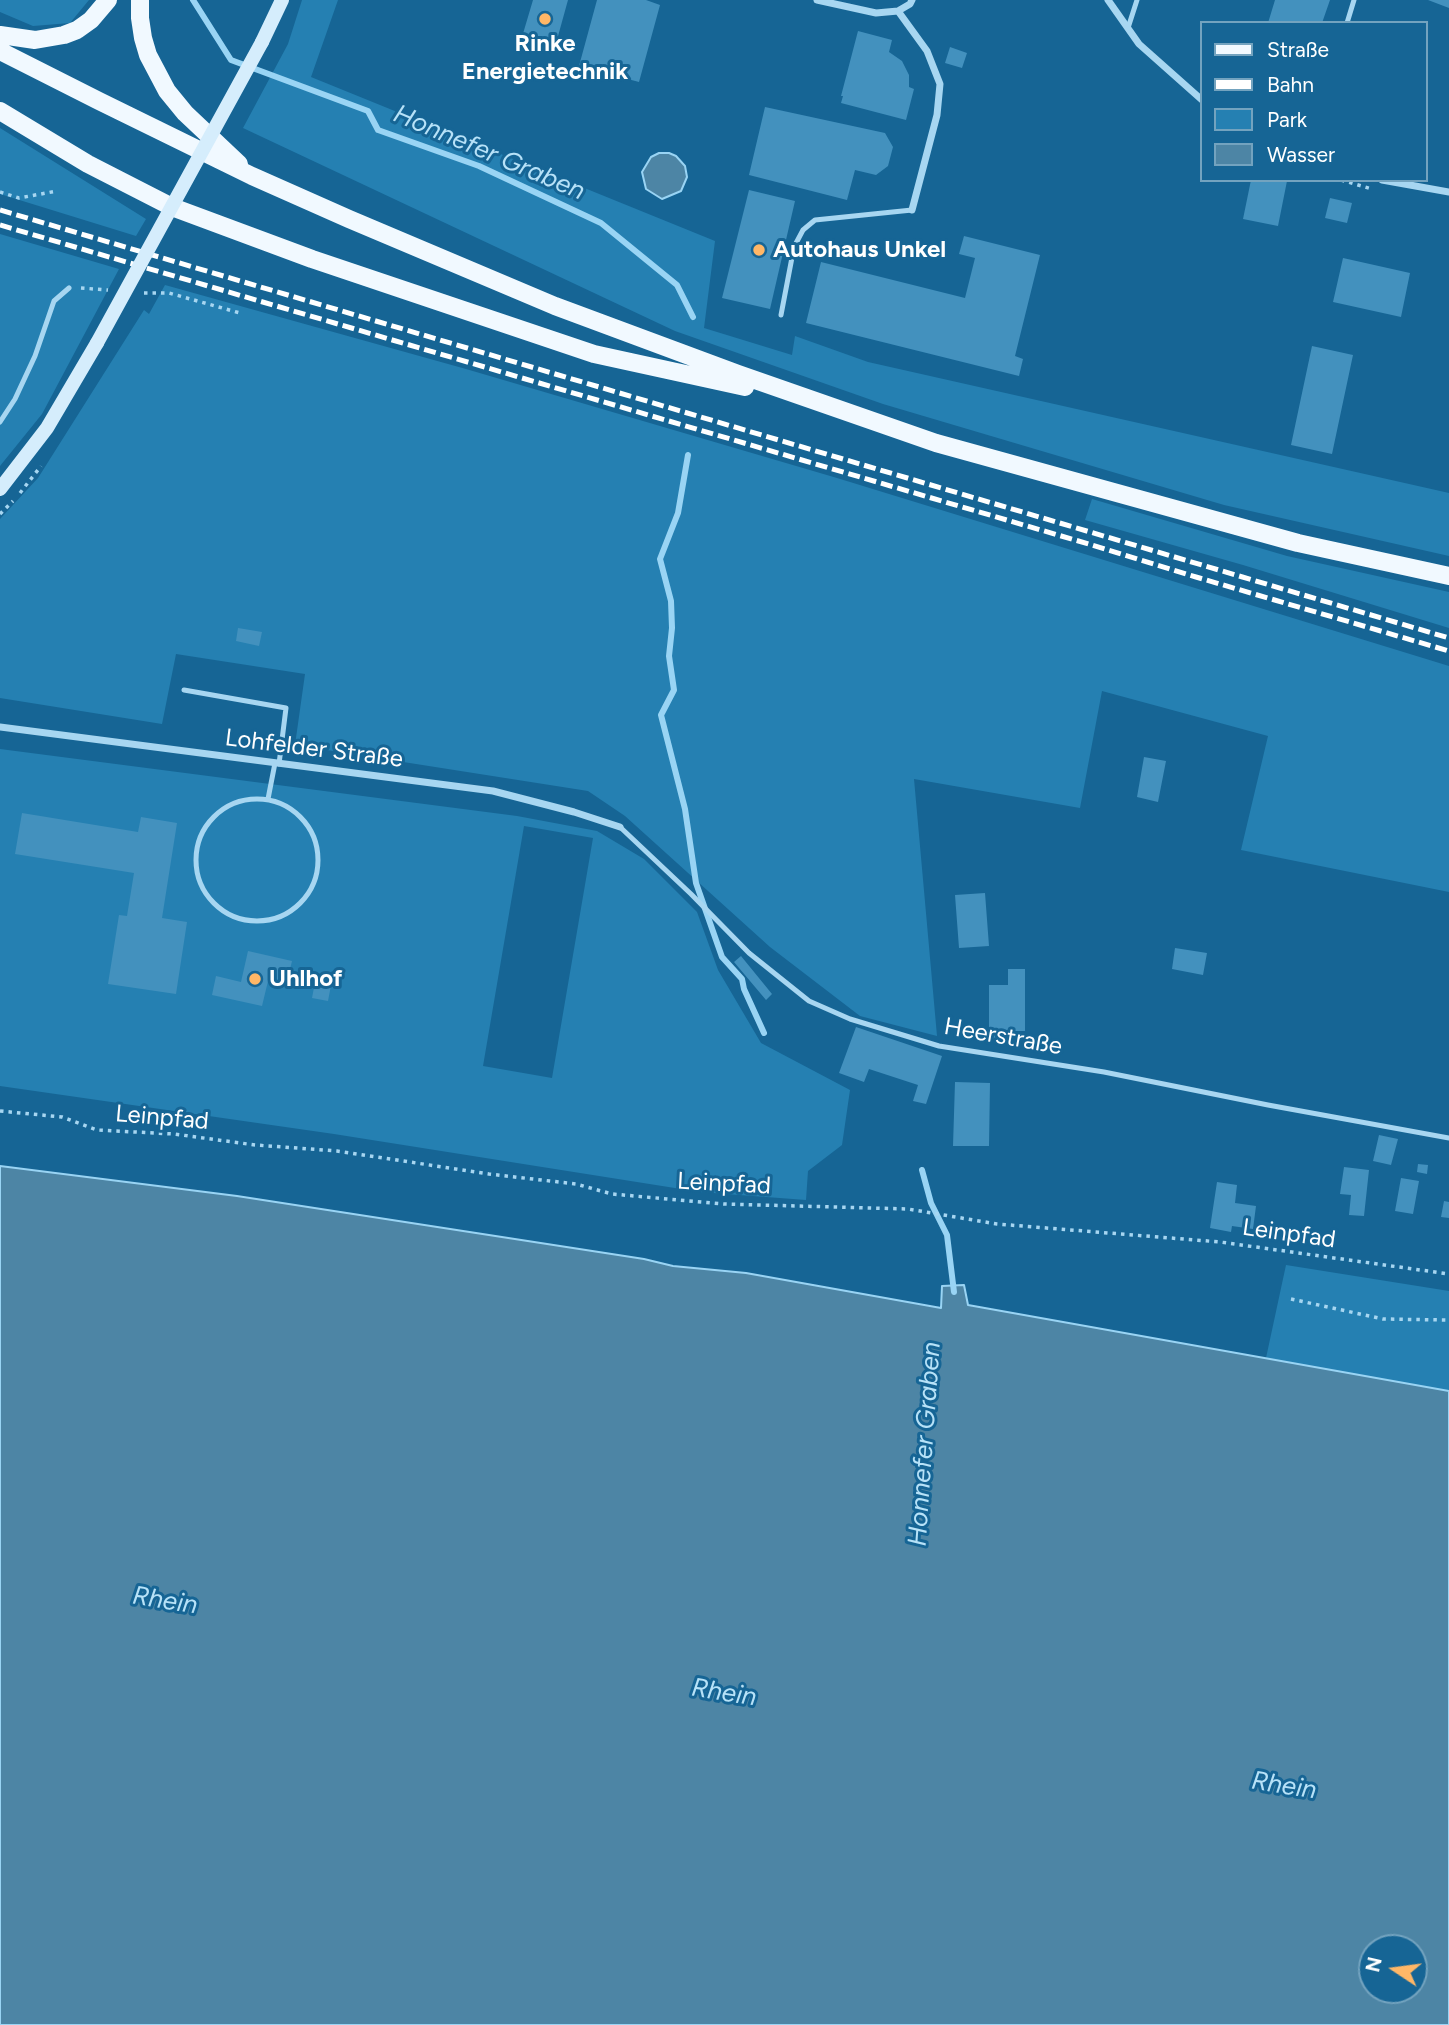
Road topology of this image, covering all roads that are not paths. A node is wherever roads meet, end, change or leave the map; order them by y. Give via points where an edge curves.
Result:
1 (108, 0) edge
2 (141, 0) edge
3 (282, 0) edge
4 (817, 0) edge
5 (912, 0) edge
6 (1108, 0) edge
7 (1136, 0) edge
8 (1354, 0) edge
9 (898, 11) junction
10 (1348, 21) edge
11 (1128, 28) junction
12 (0, 35) edge
13 (0, 51) edge
14 (1200, 98) edge
15 (0, 111) edge
16 (252, 176) junction
17 (1393, 182) edge
18 (1449, 192) edge
19 (172, 207) junction
20 (912, 210) joint
21 (69, 289) road end
22 (781, 315) dead end
23 (822, 404) junction
24 (0, 422) edge
25 (0, 489) edge
26 (1449, 576) edge
27 (184, 690) dead end
28 (0, 727) edge
29 (277, 763) junction
30 (268, 799) junction
31 (620, 827) joint
32 (1449, 1138) edge

1 - 12 main road via 91,20 64,35 36,40
2 - 16 main road via 143,38 167,91
3 - 19 street, bridge
4 - 9 street via 876,13
5 - 9 street
6 - 11 street
7 - 11 lane
8 - 10 lane
9 - 20 street via 927,51 940,84 937,115
11 - 14 street via 1139,44
13 - 16 main road
15 - 19 main road
16 - 23 main road via 555,306
17 - 18 street
19 - 23 main road via 594,354
19 - 25 street, bridge via 61,406
20 - 22 lane via 815,220 794,247
21 - 24 lane via 54,301 35,356
23 - 26 main road via 936,443 1298,543
27 - 29 lane via 286,708
28 - 29 street, Lohfelder Straße
29 - 30 lane
29 - 31 street, Lohfelder Straße via 493,791
30 - 30 lane via 228,805 211,818 197,846 197,877 206,895 239,919 260,922 279,917 296,907 317,874 318,854 308,826 287,806
31 - 32 lane, Heerstraße via 749,953 809,1001 850,1019 939,1046 1104,1072

